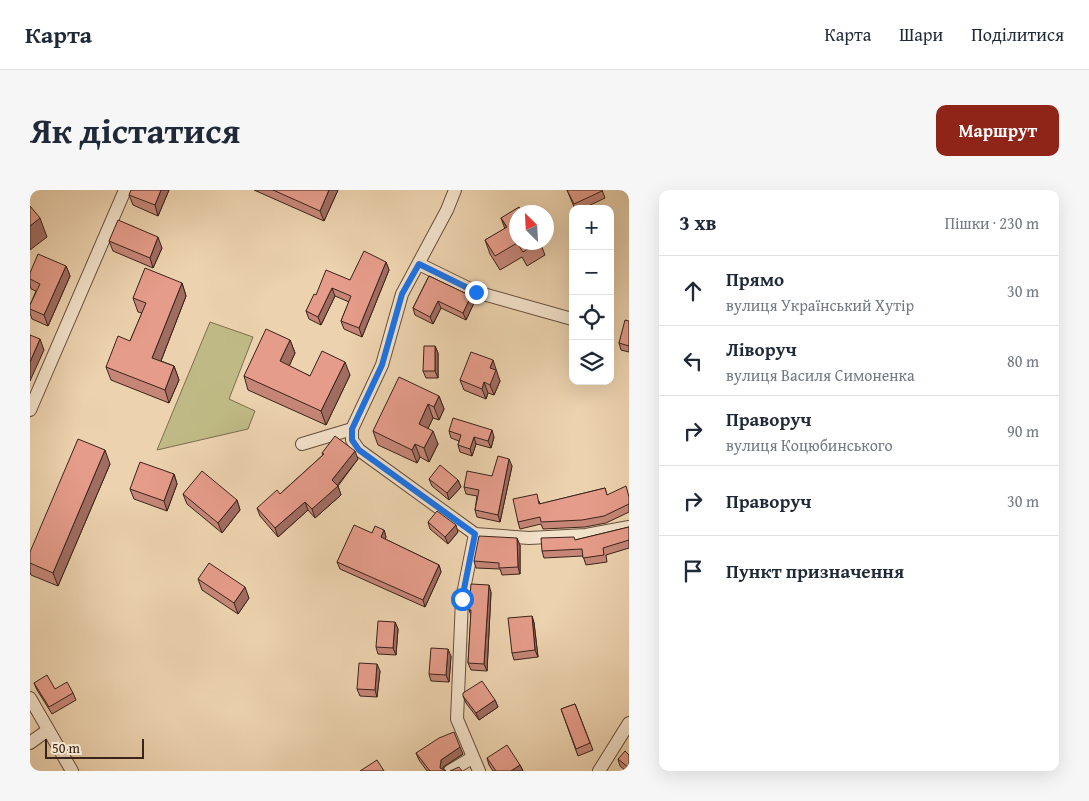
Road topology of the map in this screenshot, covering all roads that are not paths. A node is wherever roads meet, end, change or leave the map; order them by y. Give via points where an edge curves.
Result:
1 (125, 190) edge
2 (455, 190) edge
3 (419, 264) junction
4 (569, 318) edge
5 (30, 410) edge
6 (352, 429) junction
7 (302, 444) dead end
8 (629, 526) edge
9 (475, 534) junction
10 (30, 698) edge
11 (629, 723) edge
12 (48, 730) junction
13 (30, 743) edge
14 (472, 758) junction
15 (72, 771) edge
16 (450, 771) edge
17 (479, 771) edge
18 (599, 771) edge

1 - 5 street
2 - 3 street
3 - 4 street via 476,292
3 - 6 street via 402,294 382,365
6 - 7 street
6 - 9 street via 352,440 359,450
8 - 9 street via 586,535 529,538
9 - 14 street via 462,599 456,719
10 - 12 street
11 - 18 street
12 - 13 street
12 - 15 street
14 - 16 street
14 - 17 street

